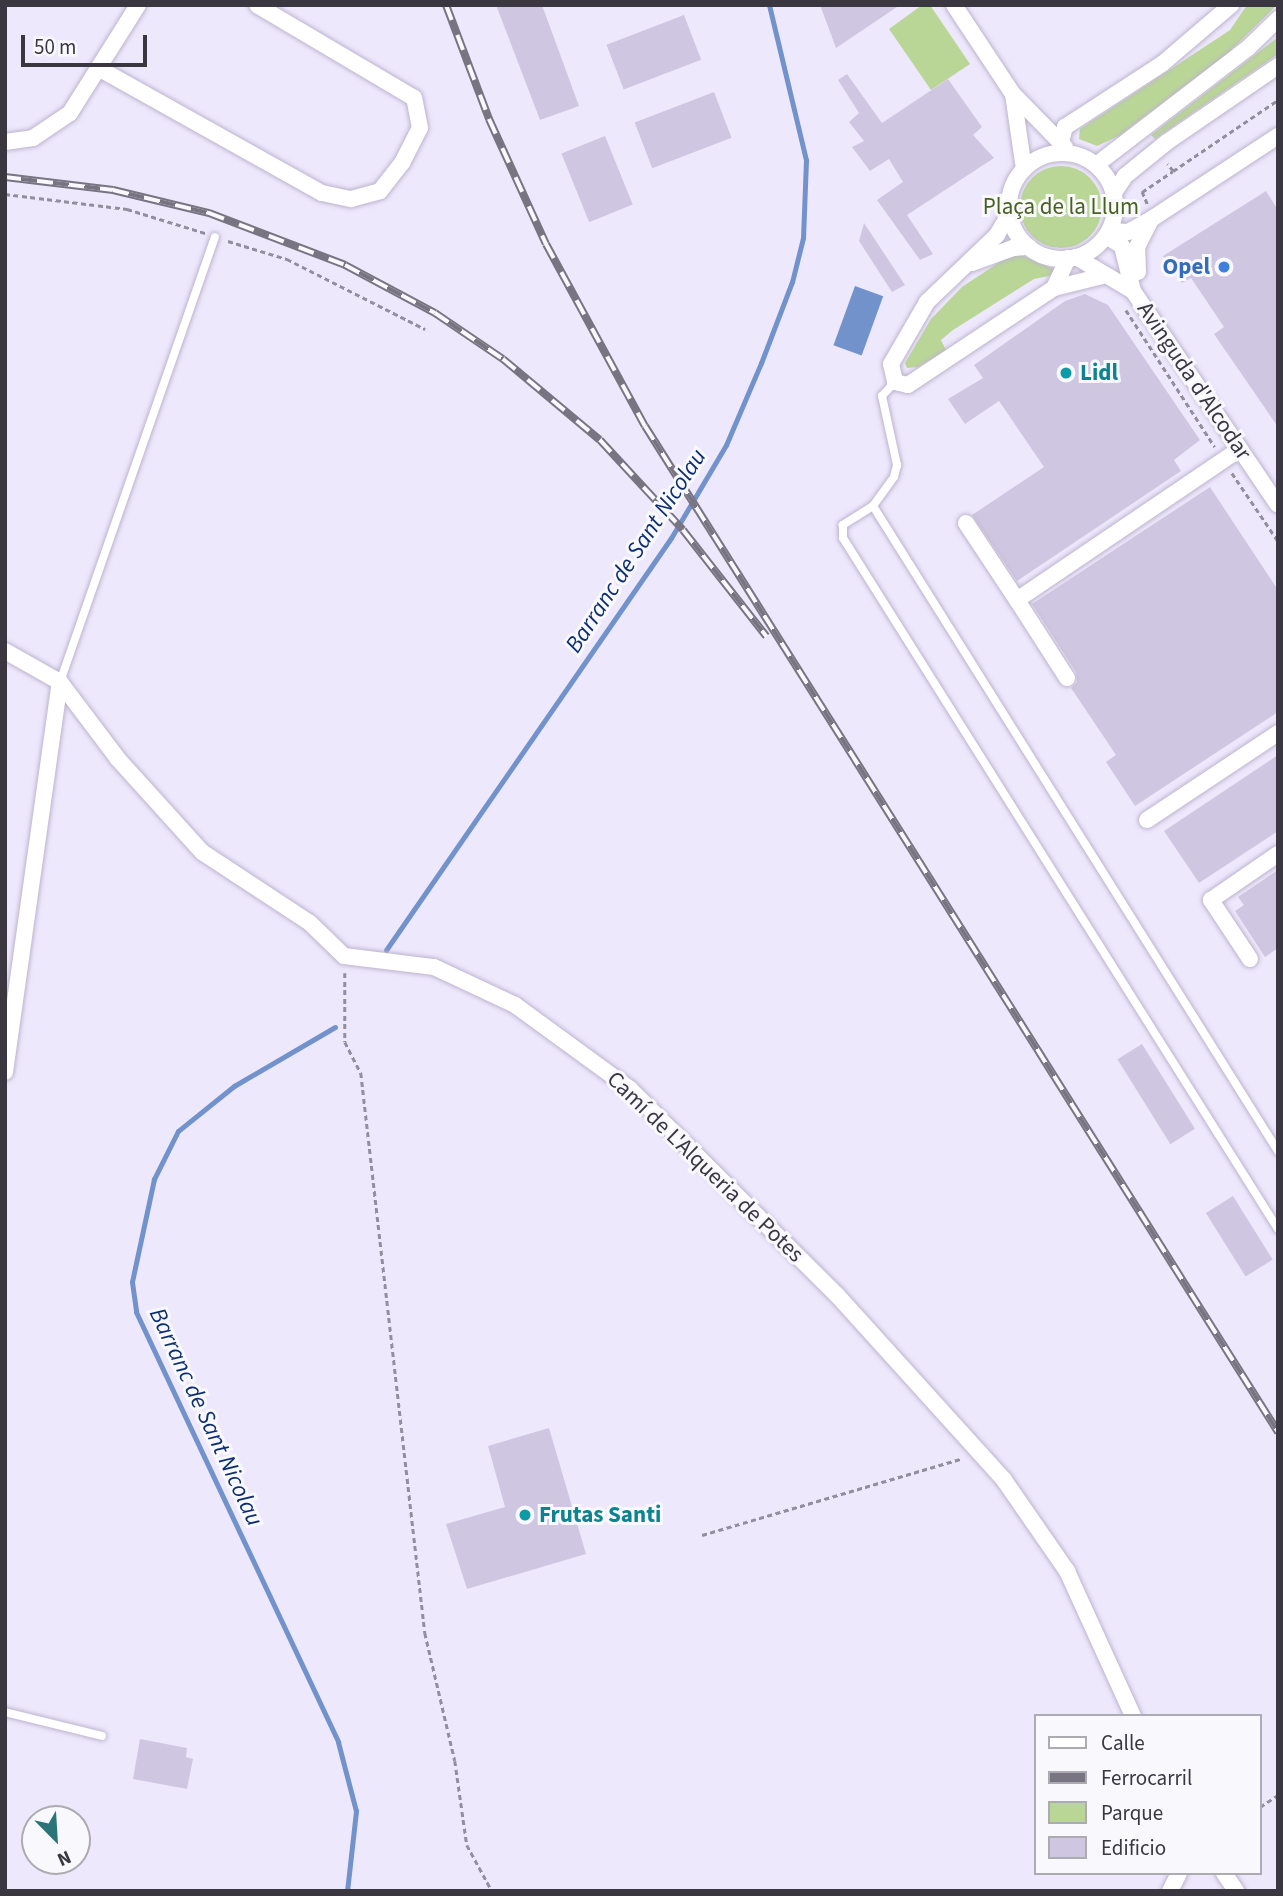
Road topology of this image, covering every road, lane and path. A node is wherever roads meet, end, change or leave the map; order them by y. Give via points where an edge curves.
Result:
1 (138, 5) edge
2 (257, 5) edge
3 (954, 5) edge
4 (1231, 5) edge
5 (1278, 19) edge
6 (1278, 66) edge
7 (100, 69) junction
8 (1013, 94) junction
9 (1278, 100) edge
10 (1278, 136) edge
11 (5, 142) edge
12 (1066, 148) junction
13 (1157, 151) junction
14 (1096, 165) junction
15 (1024, 169) junction
16 (1173, 171) junction
17 (1114, 193) junction
18 (5, 194) edge
19 (1010, 213) junction
20 (1153, 218) junction
21 (1107, 233) junction
22 (215, 237) junction
23 (1029, 247) junction
24 (1072, 258) junction
25 (966, 265) junction
26 (1103, 276) junction
27 (1054, 288) junction
28 (1136, 296) junction
29 (425, 329) dead end
30 (895, 382) junction
31 (1240, 449) junction
32 (1224, 460) junction
33 (1278, 505) edge
34 (873, 506) junction
35 (966, 523) dead end
36 (1278, 541) edge
37 (1017, 600) junction
38 (5, 651) edge
39 (1067, 678) dead end
40 (61, 682) junction
41 (1278, 733) edge
42 (1147, 820) dead end
43 (1278, 854) edge
44 (344, 956) junction
45 (1250, 959) dead end
46 (5, 1072) edge
47 (1278, 1150) edge
48 (1278, 1229) edge
49 (981, 1453) junction
50 (702, 1535) dead end
51 (5, 1712) edge
52 (1132, 1714) edge
53 (102, 1736) dead end
54 (1278, 1795) edge
55 (1262, 1806) edge
56 (1178, 1875) edge
57 (1225, 1875) edge
58 (492, 1891) edge
59 (1170, 1891) edge
60 (1236, 1891) edge

1 - 7 street
2 - 7 street via 414,98 420,128 380,191 351,199 322,193
3 - 8 street
4 - 12 street via 1162,64 1065,127
5 - 14 street via 1248,48
6 - 13 street
7 - 11 street via 58,125 33,138
8 - 12 street
8 - 15 street
9 - 16 path
10 - 20 street
12 - 14 street
12 - 15 street
13 - 16 path
13 - 17 street via 1125,176
14 - 17 street
15 - 19 street via 1010,194
16 - 20 path via 1142,192
17 - 21 street via 1115,212
18 - 22 path via 127,209
19 - 23 street via 1016,232
19 - 25 street via 997,235
20 - 21 street via 1128,233
20 - 28 street, Avinguda d'Alcodar via 1137,247
21 - 24 street
21 - 28 street, Avinguda d'Alcodar via 1122,246
22 - 29 path via 287,259
22 - 40 lane
23 - 24 street via 1047,257
23 - 25 street
24 - 26 street, Avinguda d'Alcodar
24 - 27 street
25 - 30 street via 914,320 891,364
26 - 27 street
26 - 28 street, Avinguda d'Alcodar
27 - 30 street via 908,385
28 - 31 street, Avinguda d'Alcodar
28 - 32 path via 1125,313
30 - 34 lane via 882,396 882,411 897,465
31 - 32 street
31 - 33 street, Avinguda d'Alcodar
32 - 36 path
32 - 37 street
34 - 47 lane
34 - 48 lane via 843,525 843,538
35 - 37 street
37 - 39 street
38 - 40 street
40 - 44 street via 117,759 202,852 310,923
40 - 46 street
41 - 42 street
43 - 45 street via 1211,900
44 - 49 street, Camí de L'Alqueria de Potes via 434,967 515,1005 630,1089 837,1295
44 - 58 path via 345,1042 360,1073 425,1633 455,1761 467,1845
49 - 50 path
49 - 52 street, Camí de L'Alqueria de Potes via 1067,1571
51 - 53 lane
54 - 55 path
56 - 59 street
57 - 60 street

